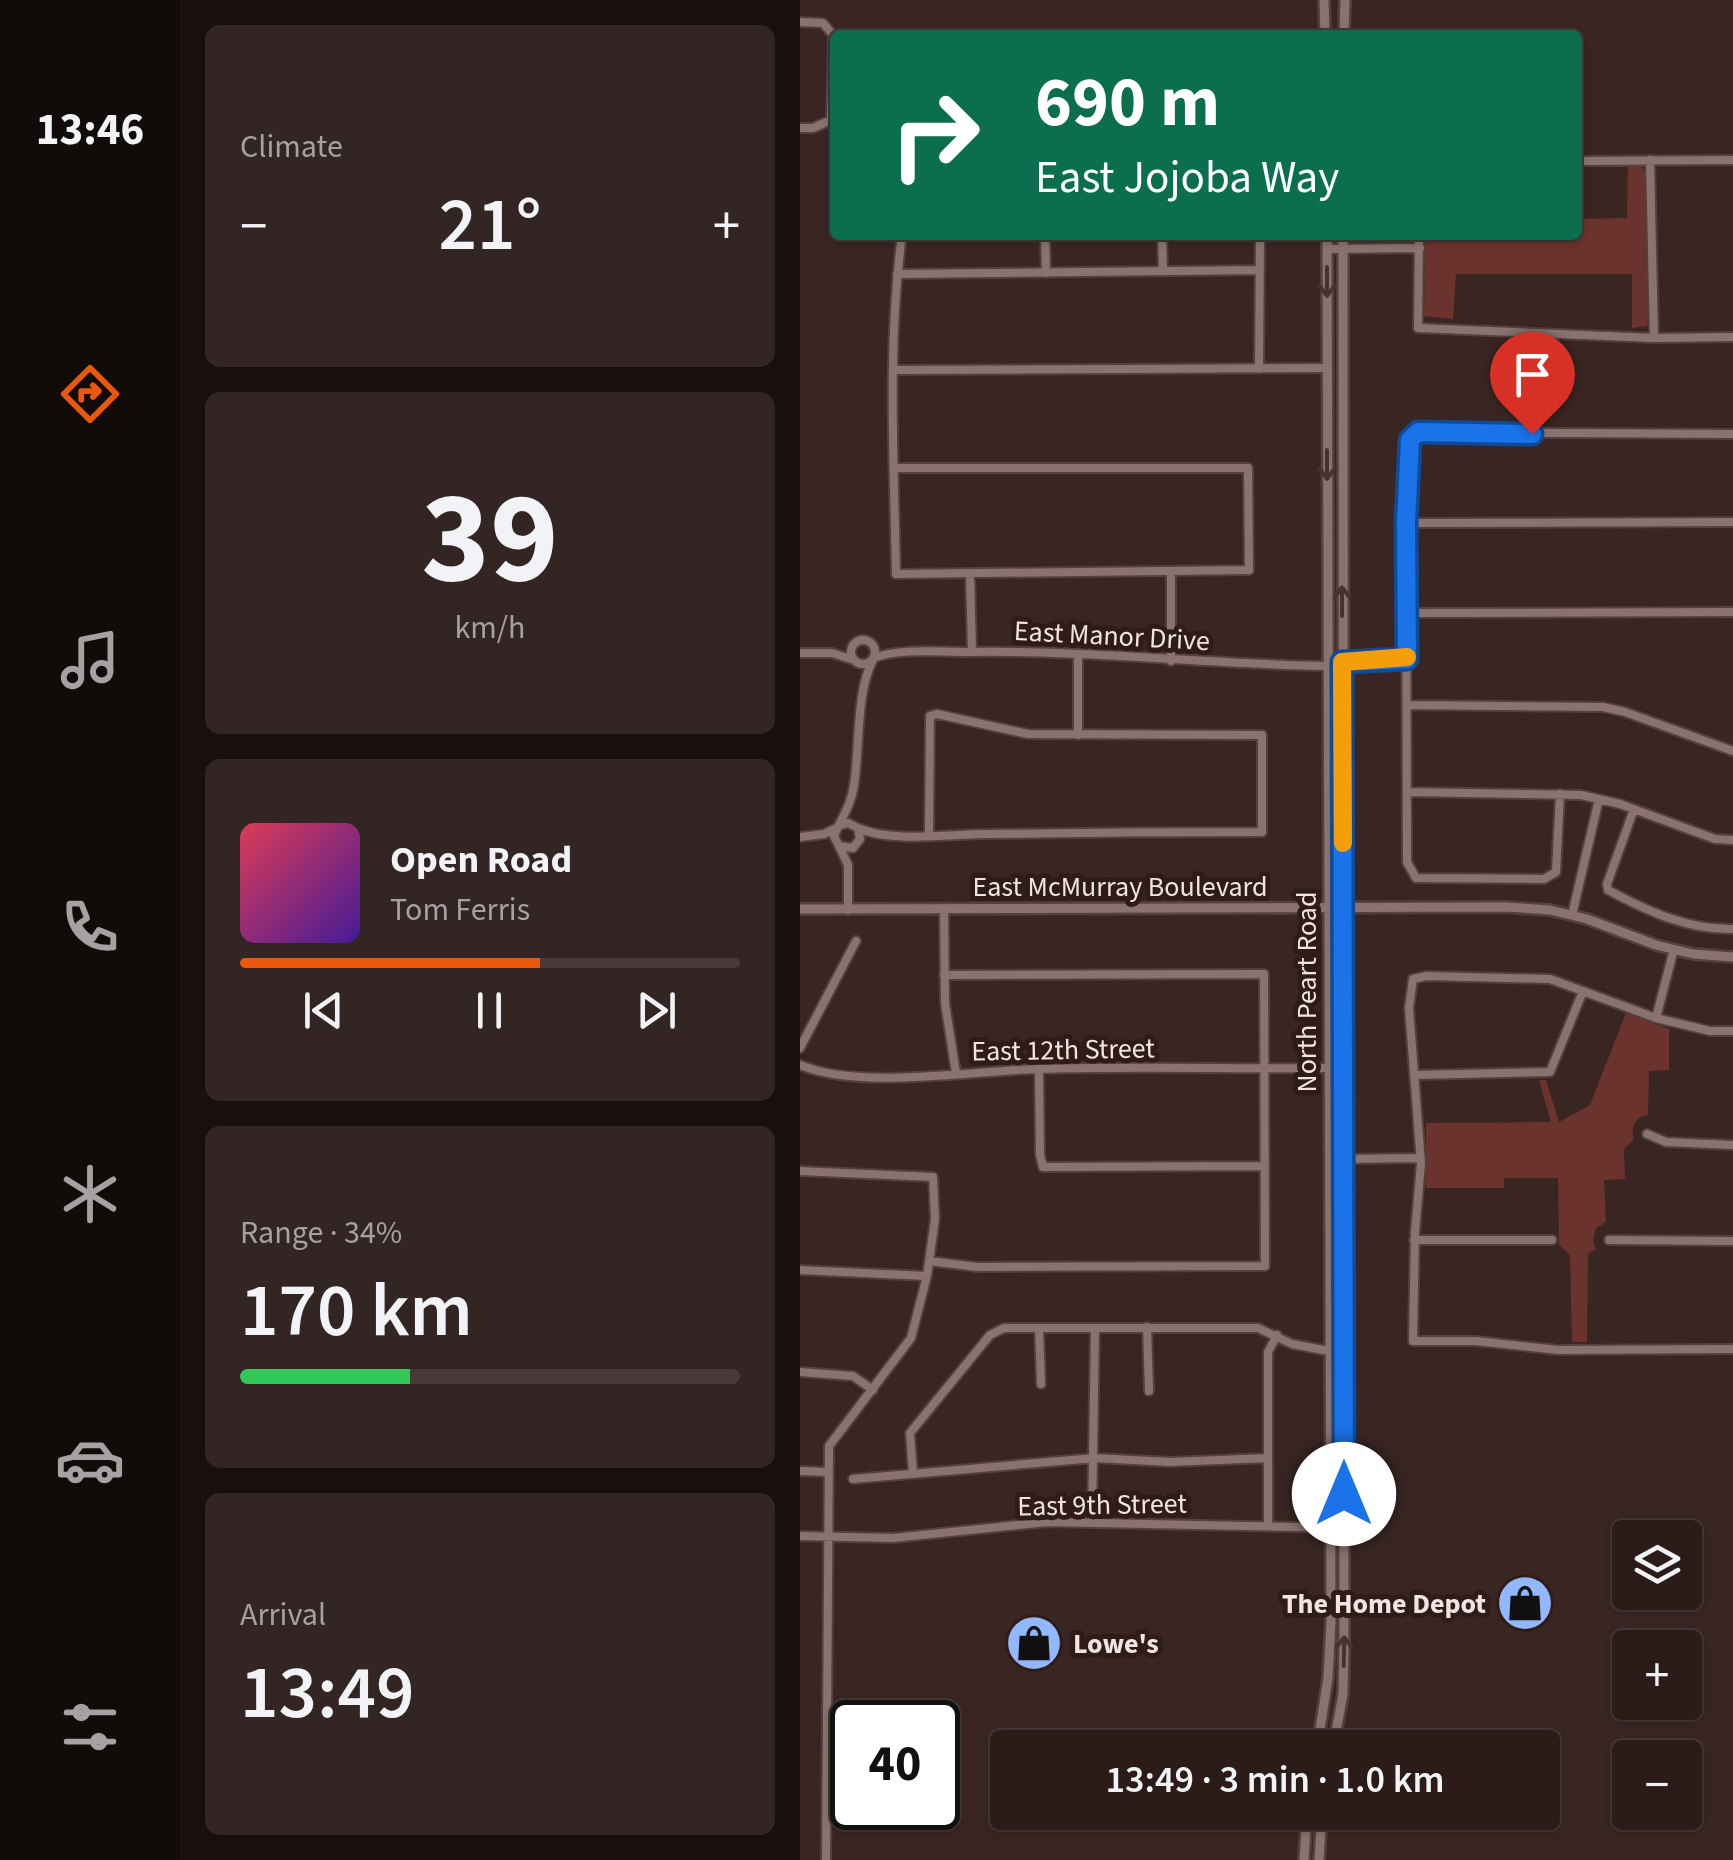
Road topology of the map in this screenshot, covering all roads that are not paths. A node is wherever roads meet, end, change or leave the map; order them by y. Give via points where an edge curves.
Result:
1 (1324, 0) edge
2 (1344, 0) edge
3 (800, 22) edge
4 (830, 30) edge
5 (1325, 30) edge
6 (1344, 30) edge
7 (830, 120) edge
8 (800, 128) edge
9 (1650, 160) junction
10 (1733, 160) edge
11 (1582, 162) edge
12 (901, 240) edge
13 (1045, 240) edge
14 (1162, 240) edge
15 (1260, 240) edge
16 (1327, 240) edge
17 (1343, 240) edge
18 (1419, 240) edge
19 (1420, 248) junction
20 (1327, 249) junction
21 (1343, 249) junction
22 (1260, 270) junction
23 (1163, 271) junction
24 (1046, 272) junction
25 (897, 274) junction
26 (1733, 337) edge
27 (1654, 338) junction
28 (1326, 368) junction
29 (1259, 369) junction
30 (894, 370) junction
31 (1733, 434) edge
32 (894, 468) junction
33 (1733, 522) edge
34 (1406, 523) junction
35 (1171, 571) junction
36 (970, 573) junction
37 (1733, 612) edge
38 (1407, 614) junction
39 (870, 643) junction
40 (855, 644) junction
41 (894, 652) junction
42 (972, 652) junction
43 (800, 653) edge
44 (832, 653) junction
45 (1078, 654) junction
46 (873, 659) junction
47 (1407, 659) junction
48 (855, 661) junction
49 (1171, 661) junction
50 (1342, 662) junction
51 (1327, 666) junction
52 (864, 681) junction
53 (1407, 705) junction
54 (1078, 734) junction
55 (1733, 750) edge
56 (1407, 792) junction
57 (1560, 794) junction
58 (1599, 799) junction
59 (850, 806) junction
60 (1634, 809) junction
61 (839, 827) junction
62 (857, 827) junction
63 (929, 834) junction
64 (880, 835) junction
65 (800, 837) edge
66 (810, 837) junction
67 (1733, 840) edge
68 (858, 844) junction
69 (838, 845) junction
70 (848, 865) junction
71 (1328, 908) junction
72 (1343, 908) junction
73 (944, 909) junction
74 (800, 910) edge
75 (848, 910) junction
76 (1572, 915) junction
77 (1733, 929) edge
78 (856, 941) dead end
79 (1674, 949) junction
80 (1733, 957) edge
81 (944, 975) junction
82 (1582, 990) junction
83 (1656, 1018) junction
84 (1733, 1032) edge
85 (800, 1048) edge
86 (800, 1065) edge
87 (1328, 1068) junction
88 (1039, 1069) junction
89 (1264, 1069) junction
90 (956, 1074) junction
91 (1414, 1074) junction
92 (1647, 1134) dead end
93 (1733, 1145) edge
94 (1420, 1158) junction
95 (1343, 1159) junction
96 (1265, 1166) junction
97 (800, 1171) edge
98 (1414, 1240) junction
99 (1552, 1240) dead end
100 (1609, 1240) dead end
101 (1733, 1241) edge
102 (929, 1261) junction
103 (800, 1270) edge
104 (927, 1276) junction
105 (1147, 1327) junction
106 (1040, 1328) junction
107 (1095, 1328) junction
108 (1277, 1335) junction
109 (1733, 1349) edge
110 (1330, 1350) junction
111 (800, 1372) edge
112 (1040, 1384) dead end
113 (873, 1390) junction
114 (1149, 1391) dead end
115 (1092, 1458) junction
116 (1268, 1458) junction
117 (800, 1471) edge
118 (828, 1472) junction
119 (912, 1474) junction
120 (853, 1479) dead end
121 (1092, 1521) junction
122 (1268, 1526) junction
123 (1330, 1528) junction
124 (1344, 1528) junction
125 (800, 1536) edge
126 (826, 1537) junction
127 (1320, 1730) edge
128 (1336, 1730) edge
129 (1306, 1830) edge
130 (1321, 1830) edge
131 (826, 1860) edge
132 (1304, 1860) edge
133 (1319, 1860) edge

1 - 5 street
2 - 6 street
3 - 4 street via 824,22
7 - 8 street
9 - 10 street
9 - 11 street
9 - 27 street
12 - 25 street
13 - 24 street
14 - 23 street
15 - 22 street
16 - 20 street, North Peart Road
17 - 21 street, North Peart Road
18 - 19 street
19 - 21 street
19 - 27 street via 1418,328
20 - 21 street
20 -> 28 street, North Peart Road
50 -> 21 street, North Peart Road
22 - 23 street
22 - 29 street
23 - 24 street
24 - 25 street
25 - 30 street
26 - 27 street
28 - 29 street
28 -> 51 street, North Peart Road
29 - 30 street
30 - 32 street
31 - 34 street via 1418,432 1410,440
32 - 35 street via 1248,468 1250,570
32 - 36 street via 896,574
33 - 34 street
34 - 38 street
35 - 36 street
35 - 49 street
36 - 42 street
37 - 38 street
38 - 47 street
39 - 40 street
39 - 41 street, East Manor Drive
39 - 46 street
40 - 44 street
40 - 48 street
41 - 42 street, East Manor Drive
41 - 46 street, East Manor Drive
42 - 45 street, East Manor Drive
43 - 44 street
44 - 48 street
45 - 49 street, East Manor Drive
45 - 54 street
46 - 48 street
46 - 52 street
47 - 50 street
47 - 53 street
48 - 52 street
49 - 51 street, East Manor Drive
50 - 72 street, North Peart Road
51 - 71 street, North Peart Road
52 - 59 street
53 - 55 street via 1604,707
53 - 56 street
54 - 63 street via 1028,734 930,716
54 - 63 street via 1262,736 1262,832
56 - 57 street
56 - 57 street via 1408,862 1416,878 1544,878 1556,872
57 - 58 street
58 - 60 street
58 - 76 street
59 - 61 street
59 - 62 street
60 - 67 street via 1715,840
60 - 77 street via 1608,890 1680,922
61 - 62 street
61 - 66 street
61 - 69 street
62 - 64 street
62 - 68 street
63 - 64 street
64 - 68 street
65 - 66 street
66 - 69 street
68 - 69 street
68 - 70 street
69 - 70 street
70 - 75 street
71 - 72 street, East McMurray Boulevard
71 - 73 street, East McMurray Boulevard
71 - 87 street, North Peart Road
72 - 76 street, East McMurray Boulevard via 1506,907
72 - 95 street, North Peart Road
73 - 75 street, East McMurray Boulevard
73 - 81 street
74 - 75 street, East McMurray Boulevard
76 - 79 street, East McMurray Boulevard
78 - 85 street
79 - 80 street, East McMurray Boulevard
79 - 83 street
81 - 89 street via 1264,974
81 - 90 street
82 - 83 street
82 - 91 street via 1550,1072
82 - 91 street via 1550,978 1413,979
83 - 84 street
86 - 90 street, East 12th Street via 858,1078
87 - 89 street, East 12th Street
87 - 110 street, North Peart Road
88 - 89 street, East 12th Street
88 - 90 street, East 12th Street
88 - 96 street via 1043,1167
89 - 96 street
91 - 94 street
92 - 93 street via 1666,1142
94 - 95 street
94 - 98 street
95 - 124 street, North Peart Road
96 - 102 street via 1265,1266 977,1267
97 - 102 street via 934,1177
98 - 99 street
98 - 109 street via 1412,1341 1558,1350
100 - 101 street
102 - 104 street
103 - 104 street
104 - 113 street via 911,1338
105 - 107 street
105 - 108 street via 1258,1328
105 - 114 street
106 - 107 street
106 - 112 street
106 - 119 street via 990,1335 910,1433
107 - 115 street
108 - 110 street
108 - 116 street via 1268,1352
110 - 123 street, North Peart Road
111 - 113 street via 853,1376
113 - 118 street via 829,1446
115 - 116 street
115 - 119 street
115 - 121 street
116 - 122 street
117 - 118 street
118 - 126 street
119 - 120 street
121 - 122 street, East 9th Street
121 - 126 street, East 9th Street
122 - 123 street, East 9th Street
123 - 124 street, East 9th Street
123 - 127 street, North Peart Road via 1330,1658
128 -> 124 street, North Peart Road
125 - 126 street, East 9th Street
126 - 131 street
129 - 132 street
130 - 133 street

